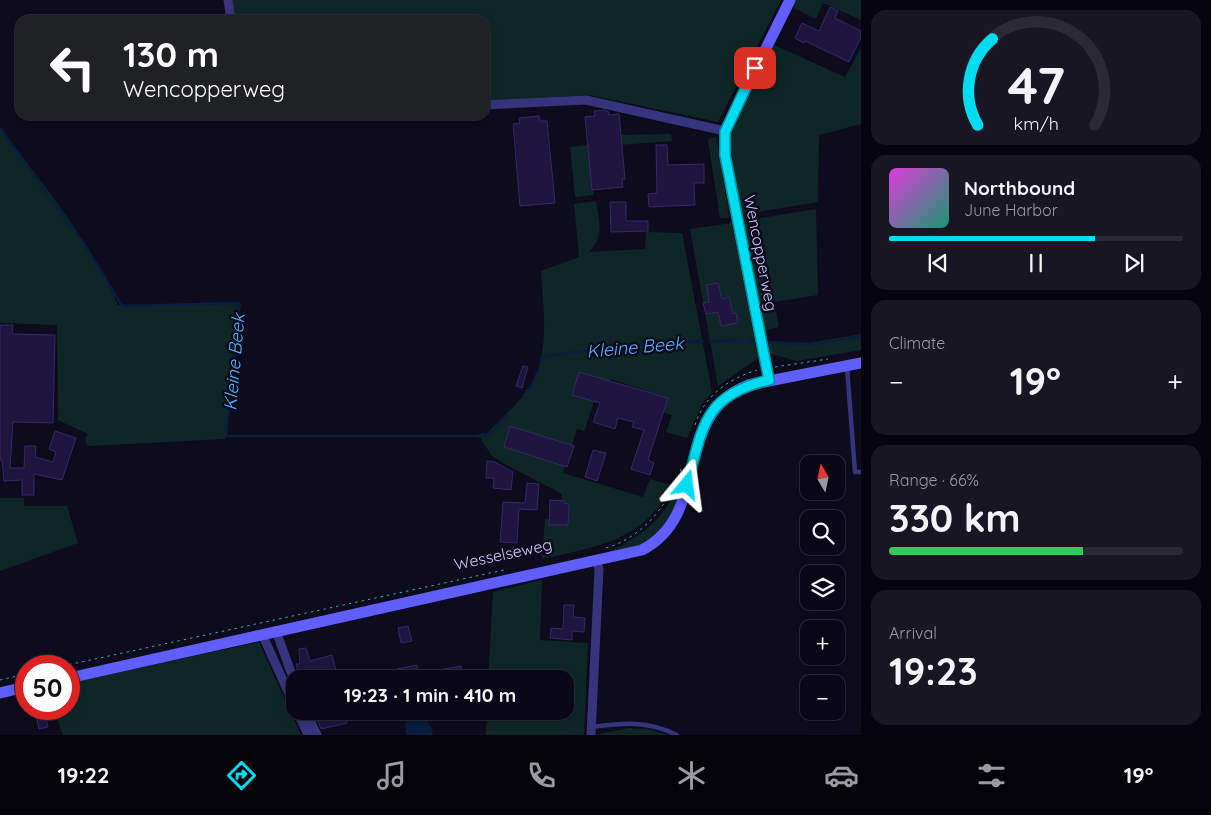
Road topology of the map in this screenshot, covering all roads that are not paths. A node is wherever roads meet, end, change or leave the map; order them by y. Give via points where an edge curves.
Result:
1 (228, 0) edge
2 (790, 0) edge
3 (230, 15) edge
4 (490, 105) edge
5 (725, 132) junction
6 (861, 363) edge
7 (847, 366) junction
8 (769, 380) junction
9 (861, 472) edge
10 (596, 561) junction
11 (276, 631) junction
12 (262, 634) junction
13 (290, 670) edge
14 (80, 675) edge
15 (286, 687) edge
16 (15, 690) edge
17 (0, 693) edge
18 (301, 720) edge
19 (310, 720) edge
20 (591, 731) edge
21 (308, 735) edge
22 (316, 735) edge
23 (678, 735) edge

1 - 3 street
2 - 5 main road, Wencopperweg
4 - 5 street via 586,100
5 - 8 main road, Wencopperweg via 725,155
6 - 7 main road, Wesselseweg
7 - 8 main road, Wesselseweg
7 - 9 lane via 855,472
8 - 10 main road, Wesselseweg via 737,389 719,402 702,433 678,513 667,531 642,550
10 - 11 main road, Wesselseweg
10 - 20 street
11 - 12 main road, Wesselseweg
11 - 13 street
12 - 14 main road, Wesselseweg
12 - 15 street
16 - 17 main road
18 - 21 street
19 - 22 street
20 - 23 lane via 624,723 648,724

